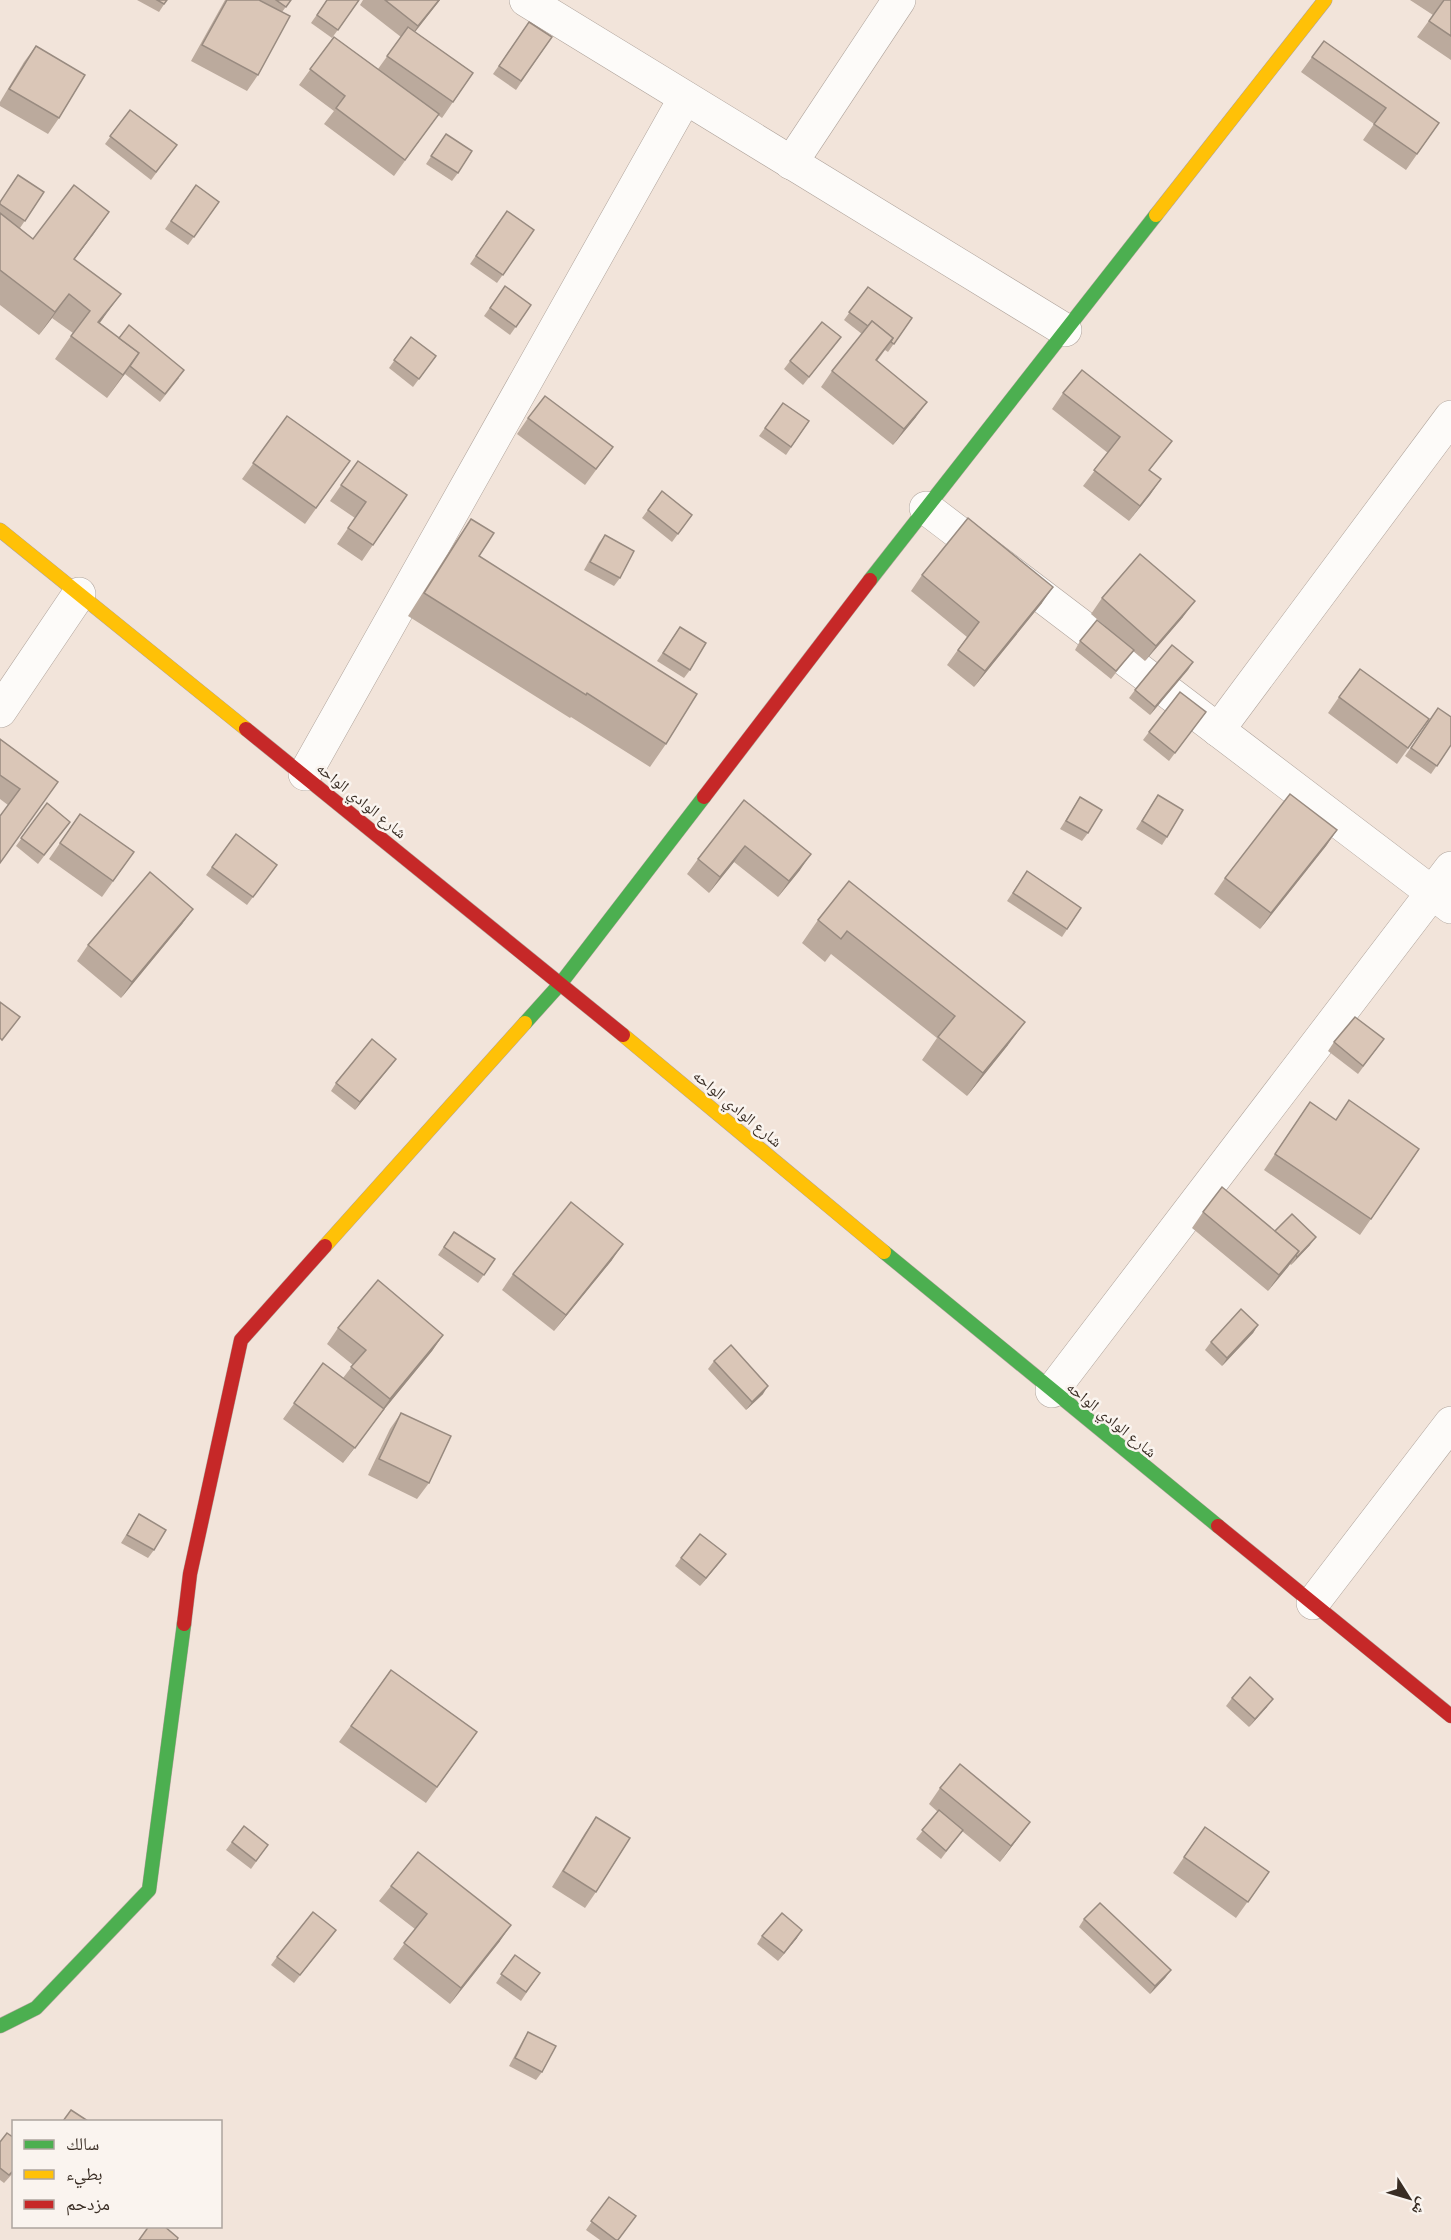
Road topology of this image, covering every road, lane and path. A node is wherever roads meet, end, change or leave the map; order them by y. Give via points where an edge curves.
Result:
1 (526, 0) edge
2 (899, 0) edge
3 (1325, 0) edge
4 (685, 98) junction
5 (791, 163) junction
6 (1065, 330) junction
7 (1451, 417) edge
8 (926, 508) junction
9 (0, 530) edge
10 (79, 594) junction
11 (0, 711) edge
12 (1218, 730) junction
13 (304, 774) junction
14 (1445, 889) edge
15 (561, 983) junction
16 (1052, 1391) junction
17 (1451, 1423) edge
18 (1312, 1603) junction
19 (1451, 1716) edge
20 (0, 2026) edge

1 - 4 street
2 - 5 street
3 - 6 street
4 - 5 street
4 - 13 street
5 - 6 street
6 - 8 street
7 - 12 street
8 - 12 street
8 - 15 street
9 - 10 street, شارع الوادي الواحه
10 - 11 street
10 - 13 street, شارع الوادي الواحه
12 - 14 street
13 - 15 street, شارع الوادي الواحه
14 - 16 street
15 - 16 street, شارع الوادي الواحه
15 - 20 street via 241,1340 190,1574 150,1890 36,2008
16 - 18 street, شارع الوادي الواحه
17 - 18 street
18 - 19 street, شارع الوادي الواحه

